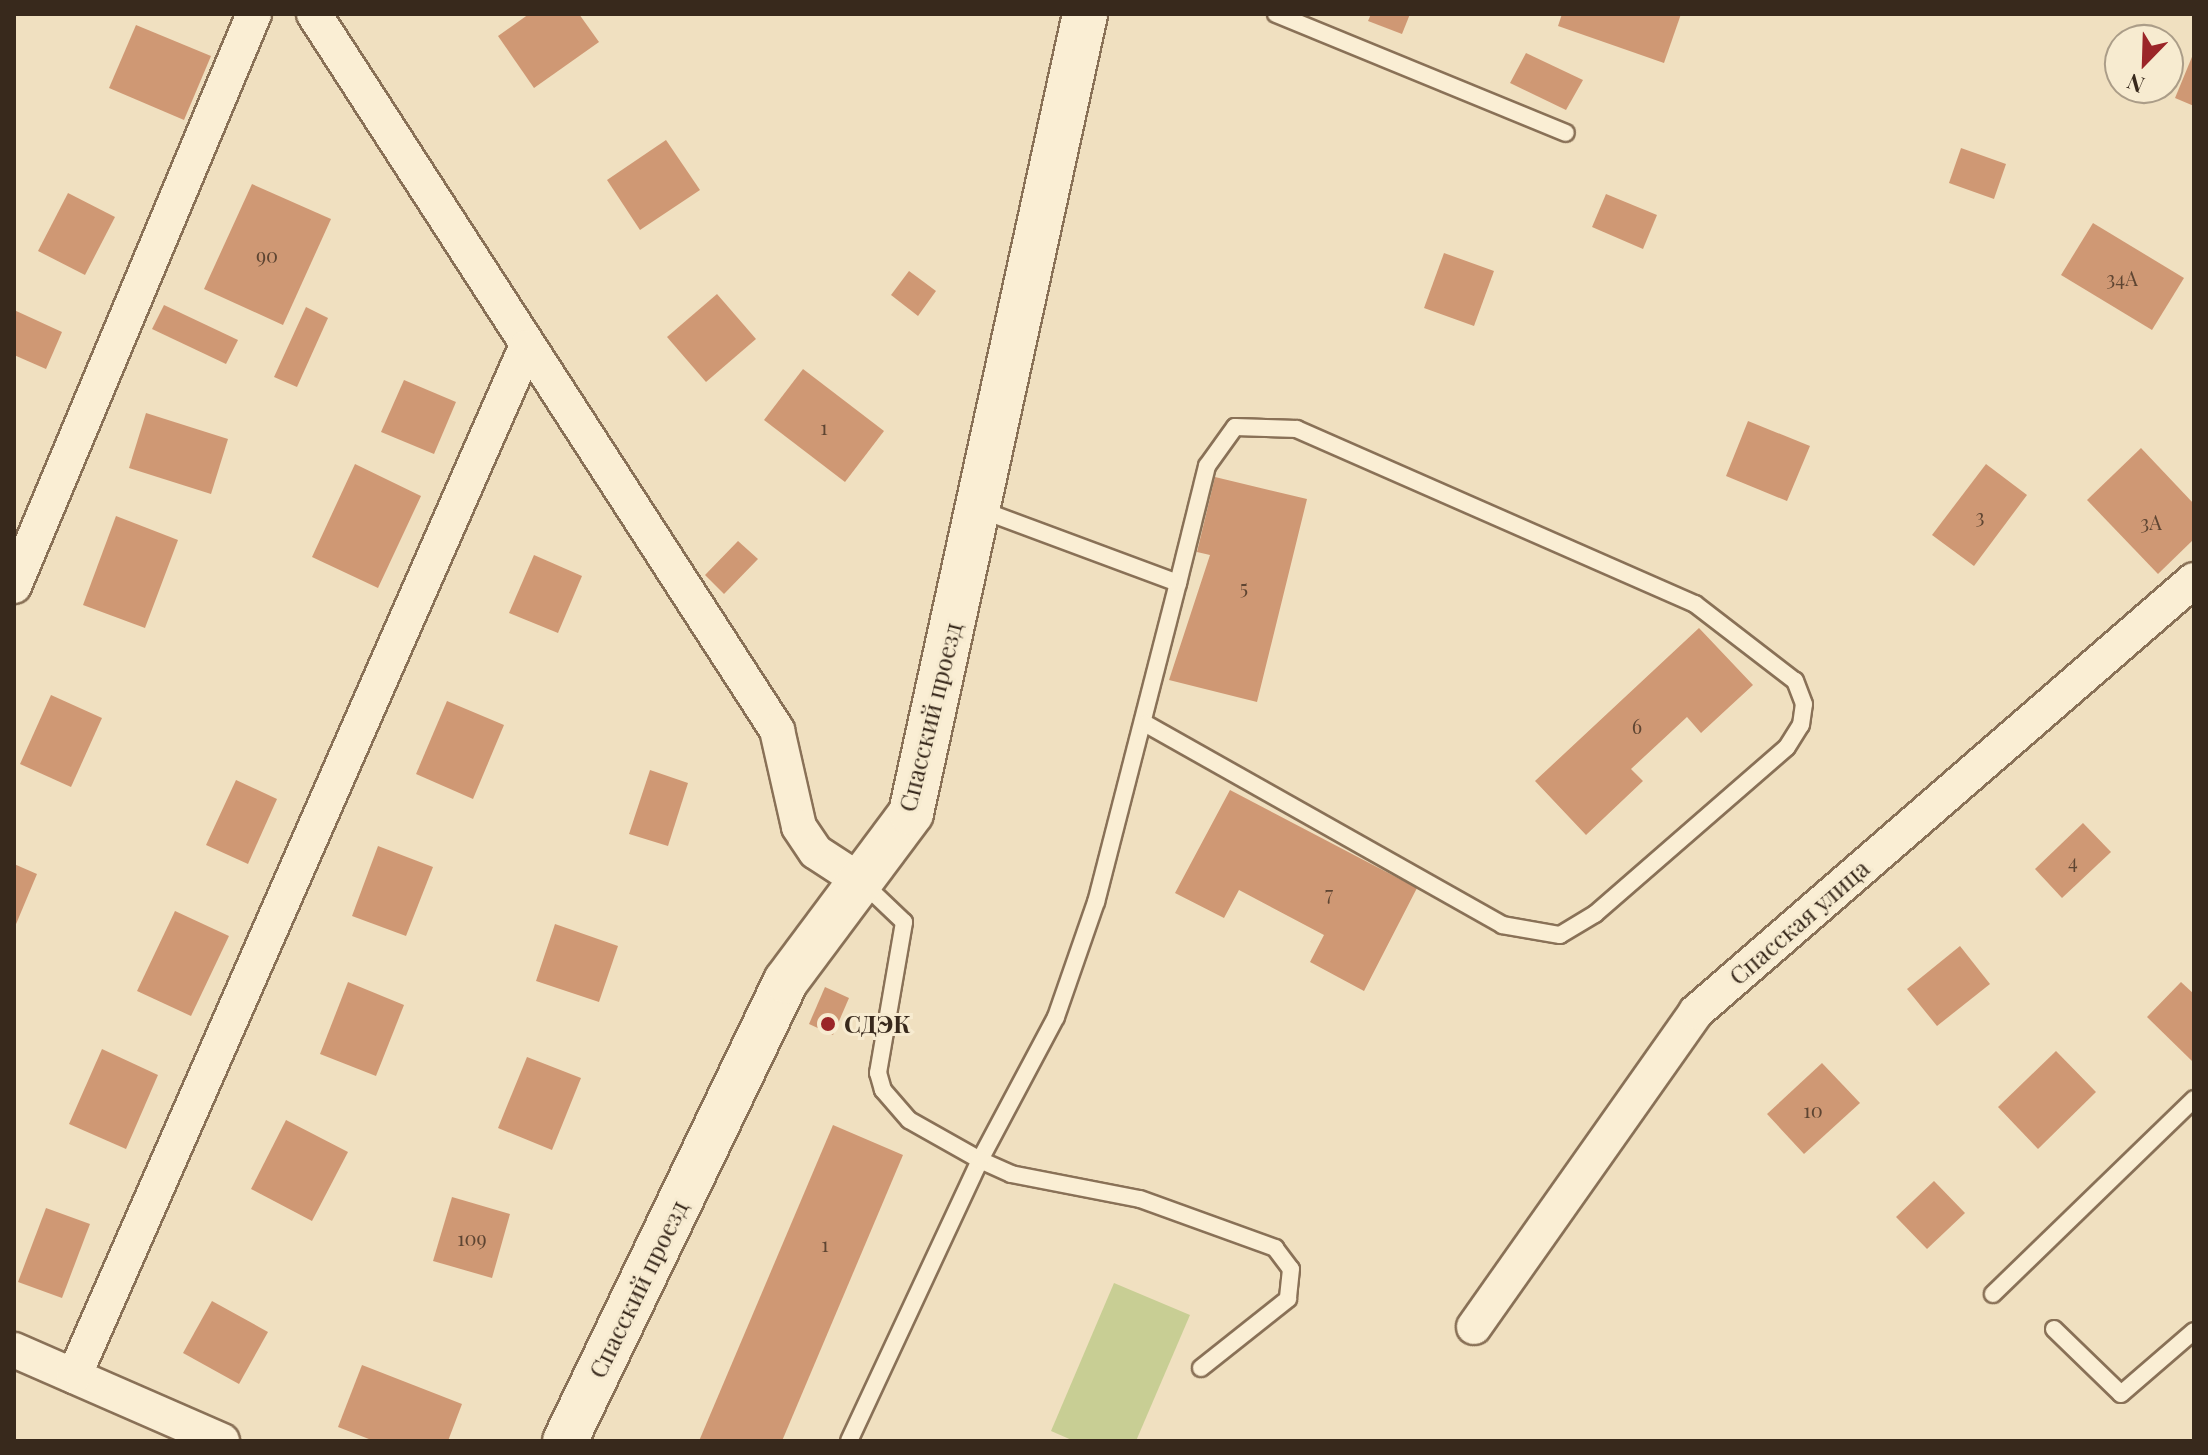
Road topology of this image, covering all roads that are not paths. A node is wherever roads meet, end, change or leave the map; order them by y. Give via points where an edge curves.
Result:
1 (254, 14) edge
2 (314, 14) edge
3 (1085, 14) edge
4 (1276, 14) edge
5 (1566, 133) dead end
6 (526, 348) junction
7 (979, 509) junction
8 (2194, 580) edge
9 (1178, 583) junction
10 (14, 586) edge
11 (1146, 724) junction
12 (862, 882) junction
13 (2194, 1099) edge
14 (980, 1160) junction
15 (1993, 1294) dead end
16 (1474, 1327) dead end
17 (2054, 1329) dead end
18 (2194, 1331) edge
19 (14, 1350) edge
20 (1201, 1368) dead end
21 (74, 1376) junction
22 (222, 1441) edge
23 (565, 1441) edge
24 (849, 1441) edge

1 - 10 street
2 - 6 street
3 - 7 street, Спасский проезд
4 - 5 lane
6 - 12 street via 777,730 799,827 816,852
6 - 21 street
7 - 9 lane
7 - 12 street, Спасский проезд via 911,813
8 - 16 street, Спасская улица via 1696,1012
9 - 11 lane
9 - 11 lane via 1207,466 1235,427 1297,429 1695,604 1795,681 1804,704 1801,725 1787,747 1595,914 1560,935 1546,935 1502,925
11 - 14 lane via 1056,1017
12 - 14 lane via 904,922 878,1073 883,1090 909,1120
12 - 23 street, Спасский проезд via 786,981
13 - 15 lane
14 - 20 lane via 1011,1174 1140,1199 1275,1248 1291,1269 1288,1299
14 - 24 lane
17 - 18 lane via 2121,1394
19 - 21 street
21 - 22 street

